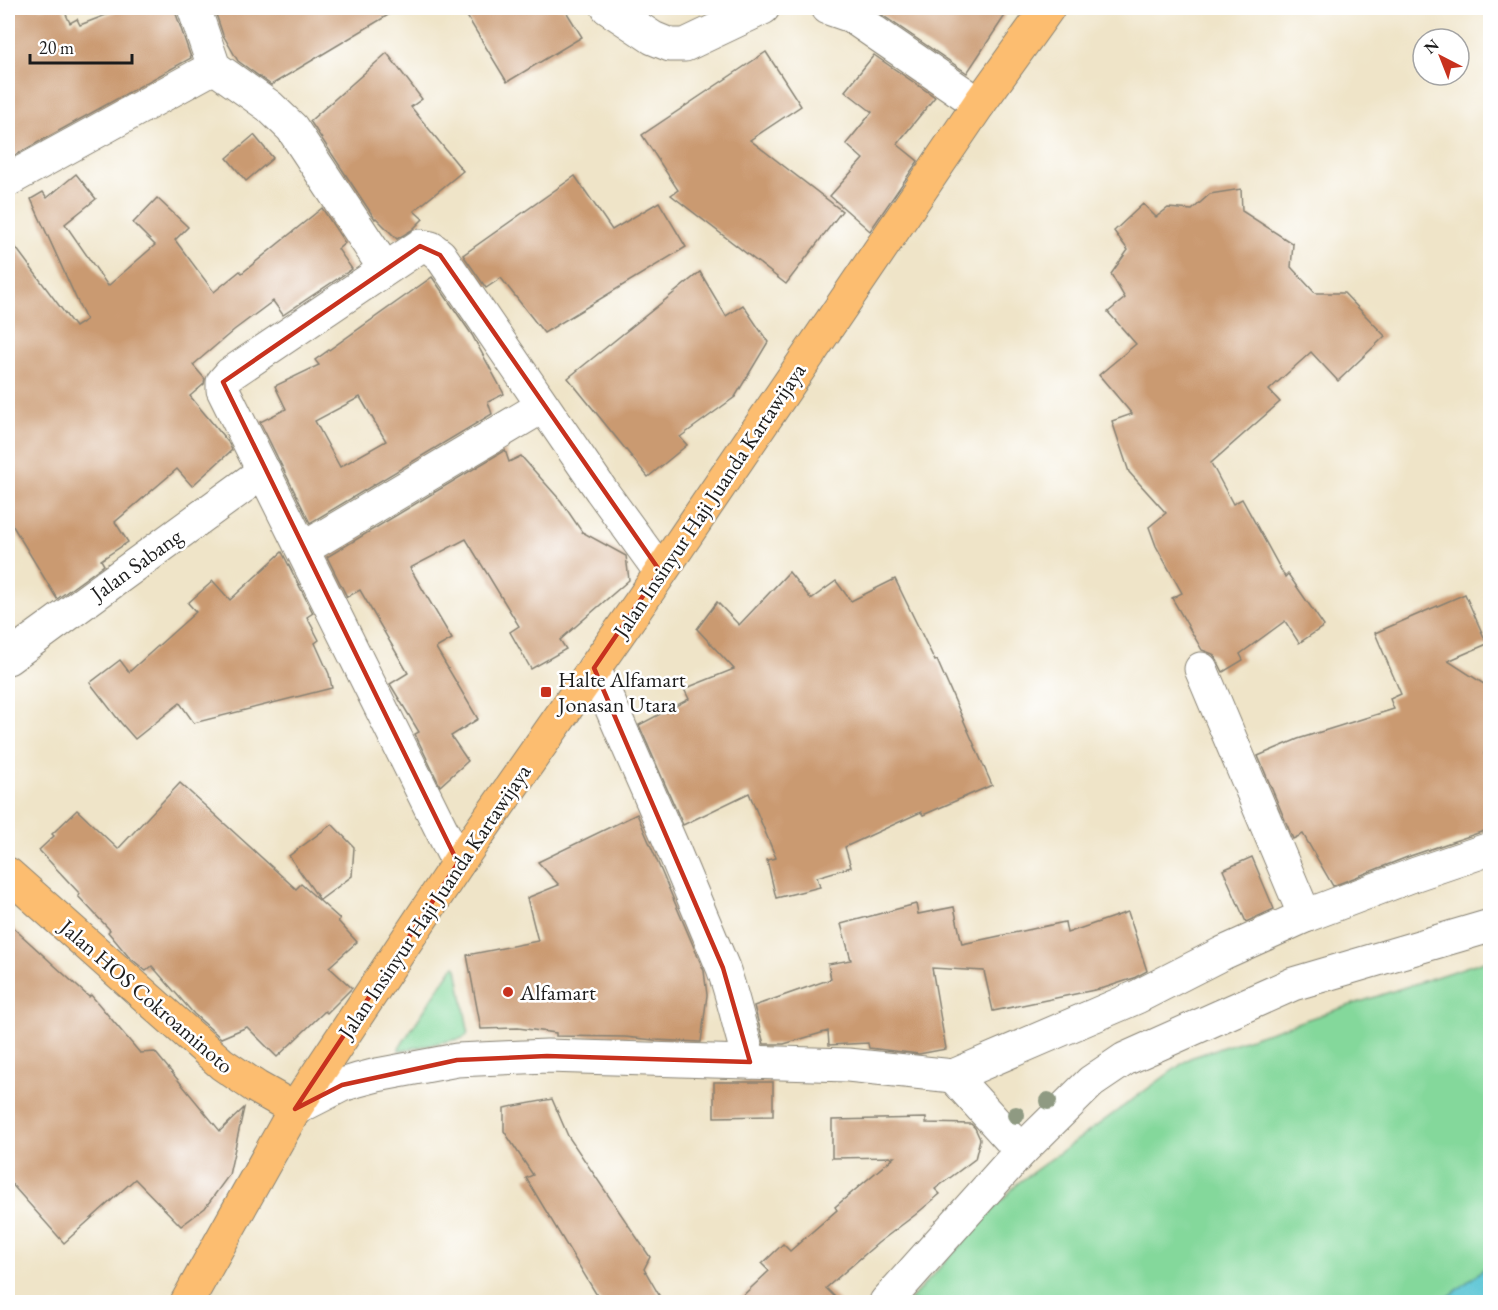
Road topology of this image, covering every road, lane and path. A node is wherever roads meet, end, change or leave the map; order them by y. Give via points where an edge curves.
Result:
1 (194, 8) edge
2 (608, 8) edge
3 (763, 8) edge
4 (828, 8) edge
5 (1048, 8) edge
6 (214, 67) junction
7 (980, 104) junction
8 (8, 180) edge
9 (385, 269) junction
10 (543, 405) junction
11 (264, 471) junction
12 (303, 549) junction
13 (660, 571) junction
14 (8, 658) edge
15 (594, 668) junction
16 (1201, 669) dead end
17 (1491, 849) edge
18 (458, 863) junction
19 (8, 873) edge
20 (1305, 916) junction
21 (1491, 926) edge
22 (750, 1062) junction
23 (953, 1076) junction
24 (295, 1109) junction
25 (1022, 1151) junction
26 (187, 1302) edge
27 (886, 1302) edge

1 - 6 street
2 - 3 street via 652,38 670,45 685,45
4 - 7 street via 851,16
5 - 7 main road, Jalan Insinyur Haji Juanda Kartawijaya
6 - 8 street
6 - 9 street via 270,106 292,128
7 - 13 main road, Jalan Insinyur Haji Juanda Kartawijaya
9 - 10 street via 420,246 440,255
9 - 11 street via 223,382 223,390
10 - 12 street
10 - 13 street
11 - 12 street
11 - 14 street, Jalan Sabang
12 - 18 street
13 - 15 main road, Jalan Insinyur Haji Juanda Kartawijaya
15 - 18 main road, Jalan Insinyur Haji Juanda Kartawijaya
15 - 22 street via 723,968
16 - 20 street
17 - 20 street
18 - 24 main road, Jalan Insinyur Haji Juanda Kartawijaya
19 - 24 main road, Jalan HOS Cokroaminoto via 222,1064
20 - 23 street via 1137,997
21 - 25 street via 1293,984 1125,1059 1091,1082
22 - 23 street via 848,1065
22 - 24 street via 547,1056 457,1060 358,1080
23 - 25 street
24 - 26 main road, Jalan Insinyur Haji Juanda Kartawijaya
25 - 27 street

